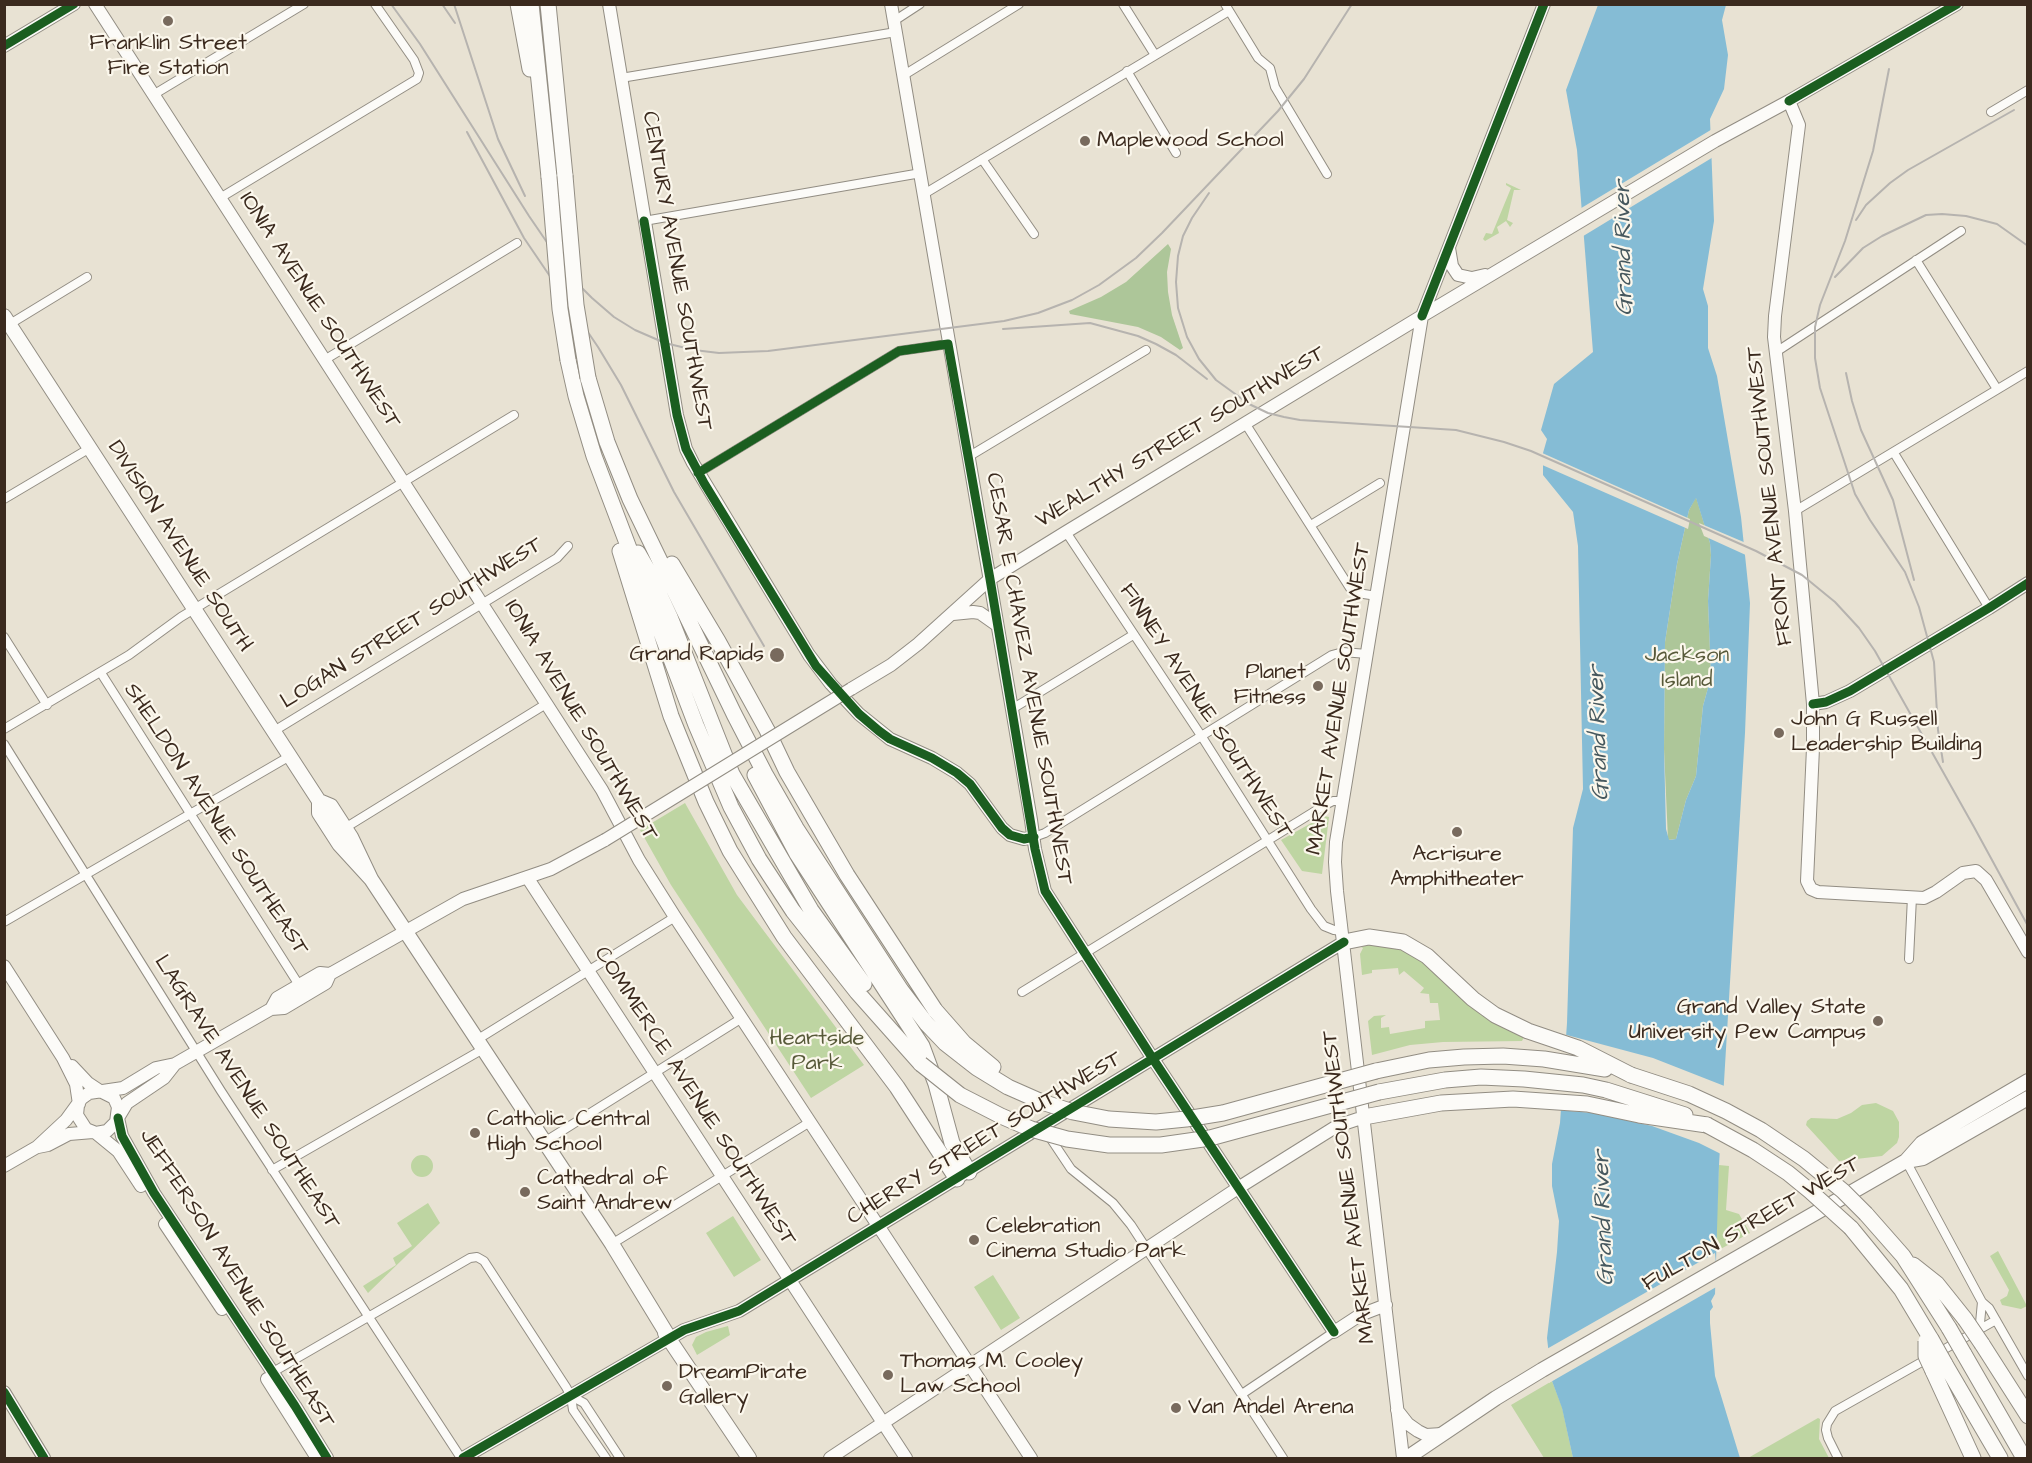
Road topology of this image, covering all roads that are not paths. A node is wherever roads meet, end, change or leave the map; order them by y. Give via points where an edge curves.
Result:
1 (74, 4) edge
2 (95, 4) edge
3 (304, 4) edge
4 (375, 4) edge
5 (518, 4) edge
6 (531, 4) edge
7 (548, 4) edge
8 (609, 4) edge
9 (891, 4) edge
10 (920, 4) edge
11 (1019, 4) edge
12 (1123, 4) edge
13 (1957, 4) edge
14 (1540, 7) edge
15 (1227, 8) edge
16 (895, 26) junction
17 (4, 46) edge
18 (1155, 55) junction
19 (1127, 71) junction
20 (904, 75) junction
21 (621, 78) junction
22 (2028, 90) edge
23 (153, 95) junction
24 (1789, 101) junction
25 (1991, 111) dead end
26 (544, 123) junction
27 (1176, 153) dead end
28 (982, 159) junction
29 (921, 172) junction
30 (1327, 174) dead end
31 (924, 194) junction
32 (220, 198) junction
33 (644, 221) junction
34 (1961, 231) dead end
35 (1034, 234) dead end
36 (517, 243) dead end
37 (1449, 247) junction
38 (1916, 260) junction
39 (1494, 273) junction
40 (87, 277) dead end
41 (1422, 316) junction
42 (7, 320) edge
43 (948, 344) junction
44 (1146, 350) dead end
45 (1776, 352) junction
46 (326, 359) junction
47 (2028, 371) edge
48 (1996, 389) junction
49 (514, 415) dead end
50 (1245, 423) junction
51 (90, 448) junction
52 (1894, 453) junction
53 (968, 457) junction
54 (618, 469) junction
55 (698, 473) junction
56 (404, 482) junction
57 (1380, 483) dead end
58 (609, 495) junction
59 (4, 498) edge
60 (1795, 511) junction
61 (616, 514) junction
62 (1311, 525) junction
63 (1066, 532) junction
64 (568, 546) dead end
65 (990, 579) junction
66 (2028, 583) edge
67 (1377, 596) junction
68 (483, 603) junction
69 (1989, 608) junction
70 (195, 609) junction
71 (953, 614) junction
72 (997, 625) junction
73 (1133, 635) junction
74 (4, 636) edge
75 (1367, 654) junction
76 (101, 673) junction
77 (546, 704) junction
78 (1813, 704) junction
79 (47, 705) junction
80 (1012, 709) junction
81 (734, 714) junction
82 (4, 729) edge
83 (274, 731) junction
84 (1202, 737) junction
85 (771, 739) junction
86 (4, 744) edge
87 (290, 756) junction
88 (728, 765) junction
89 (319, 801) junction
90 (1342, 801) junction
91 (190, 815) junction
92 (345, 828) junction
93 (1034, 837) junction
94 (1268, 841) junction
95 (87, 875) junction
96 (527, 878) junction
97 (371, 879) junction
98 (1912, 897) junction
99 (675, 917) junction
100 (4, 922) edge
101 (405, 932) junction
102 (1343, 936) junction
103 (2028, 952) edge
104 (1084, 953) junction
105 (1909, 959) dead end
106 (4, 966) edge
107 (587, 970) junction
108 (330, 974) junction
109 (299, 985) junction
110 (1022, 992) dead end
111 (271, 1009) junction
112 (742, 1018) junction
113 (476, 1044) junction
114 (197, 1052) junction
115 (63, 1058) junction
116 (1153, 1059) junction
117 (175, 1064) junction
118 (921, 1064) junction
119 (654, 1073) junction
120 (1631, 1075) junction
121 (2028, 1080) edge
122 (100, 1091) junction
123 (2028, 1098) edge
124 (1042, 1102) junction
125 (78, 1105) junction
126 (1364, 1117) junction
127 (118, 1118) junction
128 (810, 1122) junction
129 (1707, 1125) junction
130 (1042, 1127) junction
131 (96, 1132) junction
132 (542, 1143) junction
133 (37, 1147) junction
134 (1906, 1161) junction
135 (5, 1166) edge
136 (272, 1170) junction
137 (963, 1175) junction
138 (721, 1177) junction
139 (1238, 1188) junction
140 (879, 1226) junction
141 (610, 1245) junction
142 (1147, 1249) junction
143 (1903, 1256) junction
144 (789, 1281) junction
145 (1982, 1302) junction
146 (1386, 1305) junction
147 (369, 1317) junction
148 (1996, 1320) junction
149 (1334, 1332) junction
150 (1978, 1338) junction
151 (670, 1339) junction
152 (970, 1367) junction
153 (1939, 1368) junction
154 (273, 1372) junction
155 (2028, 1376) edge
156 (4, 1392) edge
157 (1242, 1394) junction
158 (571, 1396) junction
159 (1397, 1409) junction
160 (2028, 1416) edge
161 (883, 1424) junction
162 (1442, 1434) junction
163 (44, 1458) edge
164 (317, 1458) edge
165 (327, 1458) edge
166 (462, 1458) edge
167 (606, 1458) edge
168 (620, 1458) edge
169 (749, 1458) edge
170 (830, 1458) edge
171 (906, 1458) edge
172 (1031, 1458) edge
173 (1283, 1458) edge
174 (1405, 1458) edge
175 (1838, 1458) edge
176 (1973, 1458) edge
177 (2000, 1458) edge
178 (2024, 1458) edge

1 - 17 street
2 - 23 street, IONIA AVENUE SOUTHWEST
3 - 23 street
4 - 32 street via 414,60 417,79
5 - 26 highway
6 - 26 highway
7 - 54 highway, bridge via 576,304 588,378
8 - 21 street, CENTURY AVENUE SOUTHWEST
9 - 16 street, CESAR E CHAVEZ AVENUE SOUTHWEST
10 - 16 street
11 - 20 street
12 - 18 street
13 - 24 street, WEALTHY STREET SOUTHWEST
14 - 37 street, MARKET AVENUE SOUTHWEST
15 - 18 street
15 - 30 street via 1258,58 1270,68 1275,87
16 - 20 street, CESAR E CHAVEZ AVENUE SOUTHWEST
16 - 21 street
18 - 19 street
19 - 27 street
19 - 28 street
20 - 29 street, CESAR E CHAVEZ AVENUE SOUTHWEST
21 - 33 street, CENTURY AVENUE SOUTHWEST
22 - 25 street
23 - 32 street, IONIA AVENUE SOUTHWEST
24 - 39 street, WEALTHY STREET SOUTHWEST
24 - 45 street, FRONT AVENUE SOUTHWEST via 1799,125 1775,316
26 - 58 highway, bridge via 568,360 582,417
28 - 31 street
28 - 35 street
29 - 31 street, CESAR E CHAVEZ AVENUE SOUTHWEST
29 - 33 street
31 - 43 street, CESAR E CHAVEZ AVENUE SOUTHWEST
32 - 46 street, IONIA AVENUE SOUTHWEST
33 - 55 street, CENTURY AVENUE SOUTHWEST via 680,430
34 - 38 street
36 - 46 street
37 - 39 street via 1458,276 1472,278
37 - 41 street, MARKET AVENUE SOUTHWEST
38 - 45 street
38 - 48 street
39 - 41 street, WEALTHY STREET SOUTHWEST
40 - 42 street
41 - 50 street, WEALTHY STREET SOUTHWEST
41 - 67 street, MARKET AVENUE SOUTHWEST
42 - 51 main road, DIVISION AVENUE SOUTH
43 - 53 street, CESAR E CHAVEZ AVENUE SOUTHWEST
43 - 55 street via 899,351
44 - 53 street
45 - 60 street, FRONT AVENUE SOUTHWEST
46 - 56 street, IONIA AVENUE SOUTHWEST
47 - 48 street
48 - 52 street
49 - 56 street
50 - 62 street
50 - 63 street, WEALTHY STREET SOUTHWEST
51 - 59 street
51 - 70 main road, DIVISION AVENUE SOUTH
52 - 60 street
52 - 69 street
53 - 65 street, CESAR E CHAVEZ AVENUE SOUTHWEST
54 - 81 highway
54 - 85 highway
55 - 93 street, CENTURY AVENUE SOUTHWEST via 816,666 831,684 884,735 957,773 1010,835
56 - 68 street, IONIA AVENUE SOUTHWEST
56 - 70 street
57 - 62 street
58 - 61 highway
58 - 137 highway via 623,563 671,716 722,836 784,936
60 - 78 street, FRONT AVENUE SOUTHWEST
61 - 88 highway via 650,572
61 - 118 highway via 716,776 741,827 805,926
62 - 67 street via 1350,588
63 - 65 street, WEALTHY STREET SOUTHWEST
63 - 73 street, FINNEY AVENUE SOUTHWEST
64 - 68 street, LOGAN STREET SOUTHWEST via 557,558
65 - 71 street, WEALTHY STREET SOUTHWEST
65 - 72 street, CESAR E CHAVEZ AVENUE SOUTHWEST
66 - 69 street
67 - 75 street, MARKET AVENUE SOUTHWEST
68 - 77 street, IONIA AVENUE SOUTHWEST
68 - 83 street, LOGAN STREET SOUTHWEST
69 - 78 street via 1843,696
70 - 76 street
70 - 83 main road, DIVISION AVENUE SOUTH
71 - 72 street via 973,612
71 - 85 street, WEALTHY STREET SOUTHWEST, bridge via 891,665
72 - 80 street, CESAR E CHAVEZ AVENUE SOUTHWEST
73 - 80 street
73 - 84 street, FINNEY AVENUE SOUTHWEST
74 - 79 street
75 - 84 street via 1343,652 1332,656
75 - 90 street, MARKET AVENUE SOUTHWEST
76 - 79 street
76 - 91 street, SHELDON AVENUE SOUTHEAST
77 - 92 street
77 - 99 street, IONIA AVENUE SOUTHWEST via 606,795 639,860
78 - 98 street, FRONT AVENUE SOUTHWEST via 1807,878 1810,889
79 - 82 street
80 - 93 street, CESAR E CHAVEZ AVENUE SOUTHWEST
81 - 124 highway via 775,792 908,1001 964,1058 1008,1087
81 - 137 highway via 750,764 783,830 922,1046
83 - 87 main road, DIVISION AVENUE SOUTH
84 - 93 street
84 - 94 street, FINNEY AVENUE SOUTHWEST
85 - 88 street, WEALTHY STREET SOUTHWEST, bridge
85 - 124 highway via 837,860 935,1010 977,1055
86 - 95 street, LAGRAVE AVENUE SOUTHEAST
87 - 89 main road, DIVISION AVENUE SOUTH
87 - 91 street
88 - 96 street, WEALTHY STREET SOUTHWEST, bridge via 605,840
88 - 118 highway via 814,915
89 - 92 main road, DIVISION AVENUE SOUTH via 331,806
89 - 97 main road, DIVISION AVENUE SOUTH via 319,813 339,844
90 - 94 street via 1325,805
90 - 102 street, MARKET AVENUE SOUTHWEST via 1335,862
91 - 95 street
91 - 109 street, SHELDON AVENUE SOUTHEAST
92 - 97 main road, DIVISION AVENUE SOUTH
93 - 104 street, CESAR E CHAVEZ AVENUE SOUTHWEST via 1045,891
94 - 102 street, FINNEY AVENUE SOUTHWEST via 1320,922
94 - 104 street
95 - 100 street
95 - 114 street, LAGRAVE AVENUE SOUTHEAST
96 - 101 street, WEALTHY STREET SOUTHWEST via 463,900
96 - 107 street, COMMERCE AVENUE SOUTHWEST
97 - 101 main road, DIVISION AVENUE SOUTH
98 - 103 street via 1931,895 1967,872 1976,871 1986,880
98 - 105 street
99 - 107 street
99 - 112 street, IONIA AVENUE SOUTHWEST
101 - 108 street, WEALTHY STREET SOUTHWEST
101 - 113 main road, DIVISION AVENUE SOUTH via 457,1007
102 - 116 street, CHERRY STREET SOUTHWEST
102 - 120 highway via 1394,939 1412,946 1495,1015 1527,1032 1578,1048
102 - 126 street, MARKET AVENUE SOUTHWEST
104 - 110 street
104 - 116 street, CESAR E CHAVEZ AVENUE SOUTHWEST
106 - 115 street
107 - 113 street
107 - 119 street, COMMERCE AVENUE SOUTHWEST
108 - 109 street via 320,973
108 - 111 street via 326,984 284,1008
109 - 111 street via 277,998
111 - 114 street
112 - 119 street
112 - 128 street, IONIA AVENUE SOUTHWEST
113 - 132 main road, DIVISION AVENUE SOUTH
113 - 136 street
114 - 117 street
114 - 136 street, LAGRAVE AVENUE SOUTHEAST
115 - 122 street
115 - 125 street via 76,1084
116 - 130 street, CHERRY STREET SOUTHWEST
116 - 139 street, CESAR E CHAVEZ AVENUE SOUTHWEST
117 - 122 street via 156,1068 123,1088
117 - 127 street via 164,1078 127,1103
118 - 129 highway, bridge via 960,1095 1031,1129 1109,1145 1161,1145 1210,1138 1379,1092 1481,1077 1583,1085 1634,1098
119 - 132 street
119 - 138 street, COMMERCE AVENUE SOUTHWEST
120 - 124 highway, bridge via 1588,1064 1544,1059 1464,1057 1376,1071 1223,1113 1179,1120 1109,1119
120 - 143 highway, bridge via 1689,1095 1761,1130 1844,1191
121 - 134 main road, FULTON STREET WEST via 1922,1143
122 - 125 street via 89,1093
122 - 127 street via 117,1102
123 - 134 main road, FULTON STREET WEST via 1923,1158
125 - 131 street via 82,1125
125 - 133 street
126 - 129 highway via 1455,1101 1513,1099 1587,1104
126 - 139 street via 1337,1126
126 - 146 street, MARKET AVENUE SOUTHWEST
127 - 131 street via 110,1129
127 - 154 street, JEFFERSON AVENUE SOUTHEAST via 122,1136 154,1193
128 - 138 street
128 - 140 street, IONIA AVENUE SOUTHWEST
129 - 153 highway, bridge via 1788,1173 1851,1228 1887,1270 1927,1337 1926,1356
130 - 137 street, CHERRY STREET SOUTHWEST
130 - 142 street via 1071,1169 1119,1209
131 - 133 street via 69,1134
131 - 164 street, JEFFERSON AVENUE SOUTHEAST via 129,1166
132 - 141 main road, DIVISION AVENUE SOUTH
133 - 135 street
134 - 145 street
134 - 162 main road, FULTON STREET WEST via 1542,1370
136 - 147 street, LAGRAVE AVENUE SOUTHEAST
137 - 140 street, CHERRY STREET SOUTHWEST
138 - 141 street
138 - 144 street, COMMERCE AVENUE SOUTHWEST
139 - 142 street
139 - 149 street, CESAR E CHAVEZ AVENUE SOUTHWEST
140 - 144 street, CHERRY STREET SOUTHWEST
140 - 152 street, IONIA AVENUE SOUTHWEST
141 - 151 main road, DIVISION AVENUE SOUTH
142 - 152 street
142 - 157 street
143 - 150 highway, bridge via 1936,1284
143 - 178 highway, bridge
144 - 151 street, CHERRY STREET SOUTHWEST via 739,1311 694,1325
144 - 161 street, COMMERCE AVENUE SOUTHWEST
145 - 148 street
145 - 150 street
146 - 149 street via 1360,1315
146 - 159 street, MARKET AVENUE SOUTHWEST
147 - 154 street
147 - 158 street via 477,1257 484,1261
147 - 166 street, LAGRAVE AVENUE SOUTHEAST
148 - 150 street
148 - 155 street
149 - 157 street
150 - 160 highway
150 - 175 street via 1835,1411 1827,1430
151 - 158 street, CHERRY STREET SOUTHWEST
151 - 169 main road, DIVISION AVENUE SOUTH
152 - 161 street
152 - 172 street, IONIA AVENUE SOUTHWEST
153 - 176 highway
153 - 177 highway
154 - 165 street, JEFFERSON AVENUE SOUTHEAST
156 - 163 street
157 - 173 street
158 - 166 street, CHERRY STREET SOUTHWEST
158 - 167 street via 573,1410
158 - 168 street via 584,1403
159 - 162 street via 1418,1431
159 - 174 street, MARKET AVENUE SOUTHWEST
161 - 170 street
161 - 171 street, COMMERCE AVENUE SOUTHWEST
162 - 174 main road, FULTON STREET WEST

